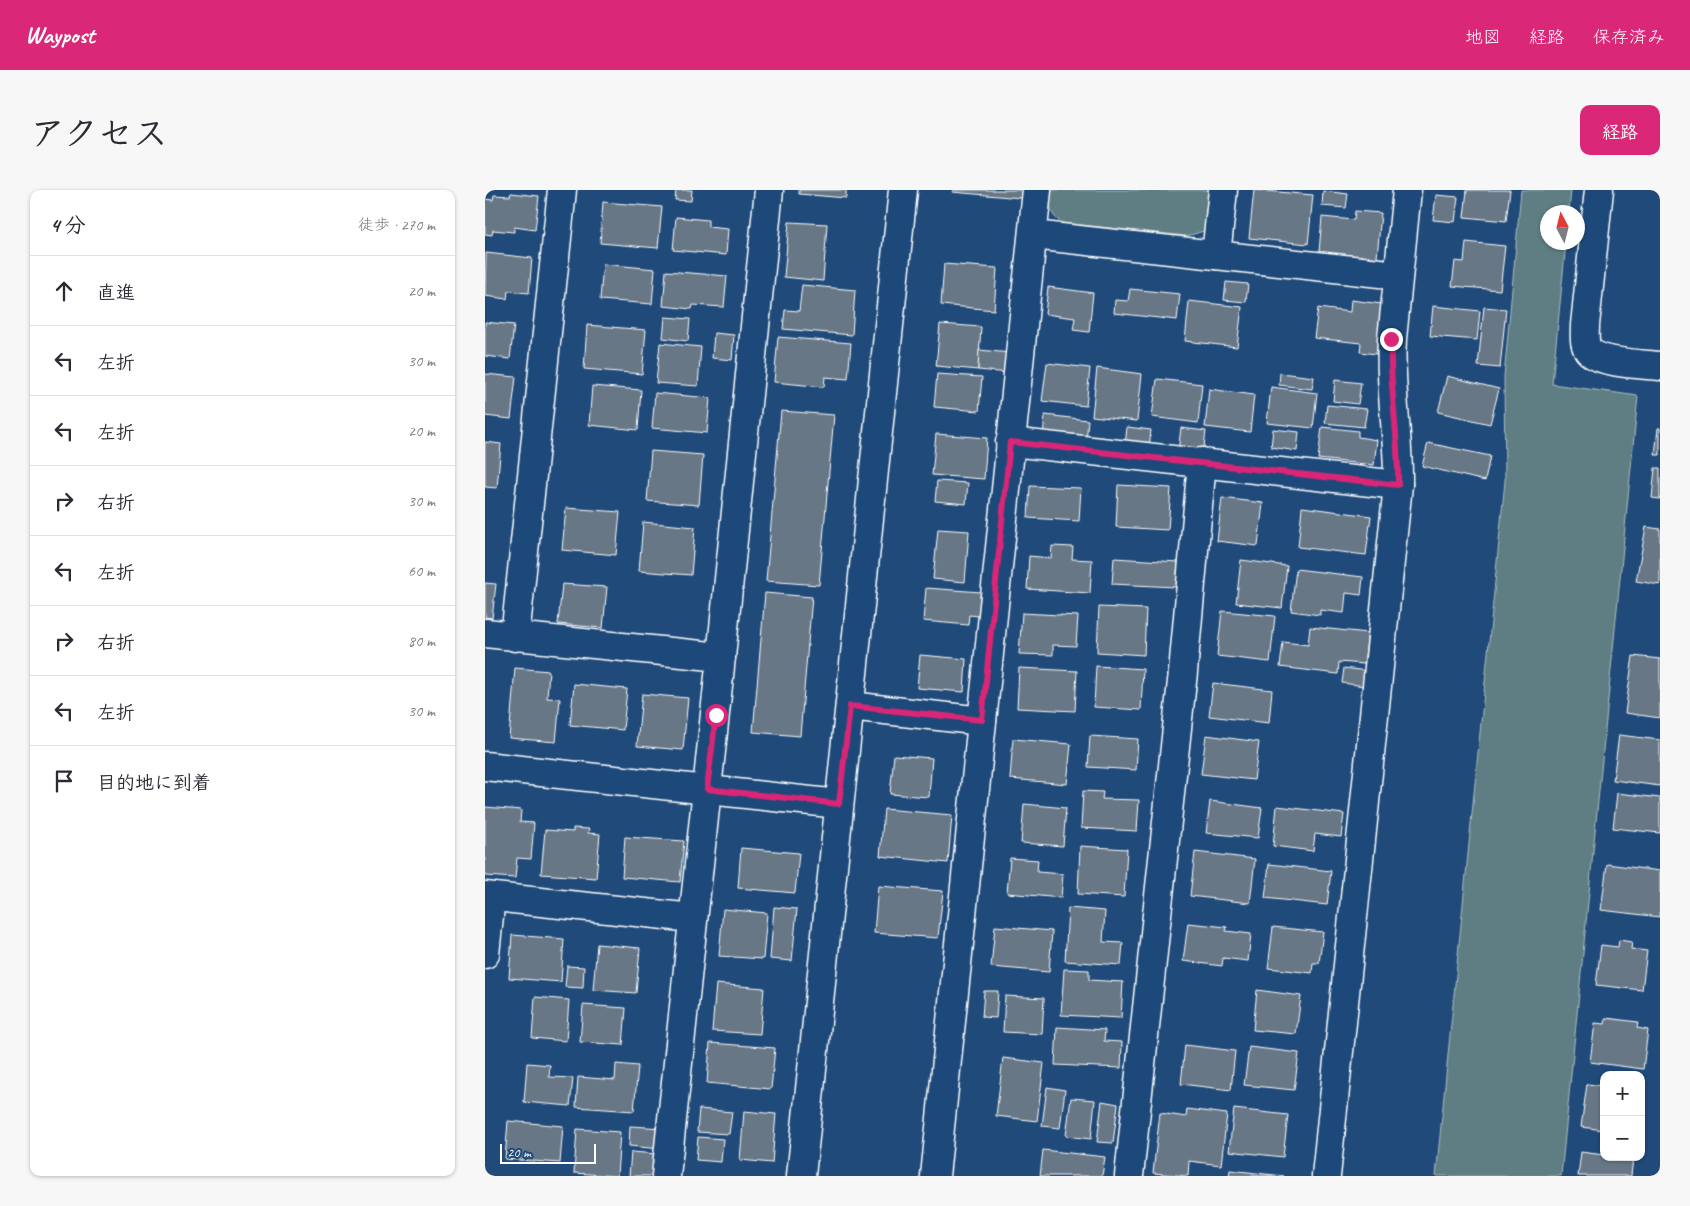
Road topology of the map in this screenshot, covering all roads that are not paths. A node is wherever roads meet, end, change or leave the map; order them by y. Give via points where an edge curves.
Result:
1 (563, 190) edge
2 (769, 190) edge
3 (903, 190) edge
4 (1037, 190) edge
5 (1223, 190) edge
6 (1407, 190) edge
7 (1599, 190) edge
8 (1033, 235) junction
9 (1216, 254) junction
10 (1398, 274) junction
11 (1660, 366) edge
12 (1010, 442) junction
13 (1202, 462) junction
14 (1398, 485) junction
15 (485, 633) edge
16 (515, 637) junction
17 (721, 657) junction
18 (850, 706) junction
19 (982, 720) junction
20 (485, 766) edge
21 (707, 789) junction
22 (839, 804) junction
23 (488, 896) edge
24 (693, 918) junction
25 (485, 954) edge
26 (666, 1176) edge
27 (801, 1176) edge
28 (935, 1176) edge
29 (1129, 1176) edge
30 (1326, 1176) edge

1 - 16 street
2 - 17 street
3 - 18 street
4 - 8 street
5 - 9 street
6 - 10 street
7 - 11 street via 1585,342 1589,351 1601,358
8 - 9 street
8 - 12 street
9 - 10 street
10 - 14 street via 1391,363
12 - 13 street
12 - 19 street
13 - 14 street
13 - 29 street via 1181,692
14 - 30 street
15 - 16 street
16 - 17 street
17 - 21 street
18 - 19 street
18 - 22 street
19 - 28 street
20 - 21 street
21 - 22 street
21 - 24 street
22 - 27 street
23 - 24 street
23 - 25 street
24 - 26 street

